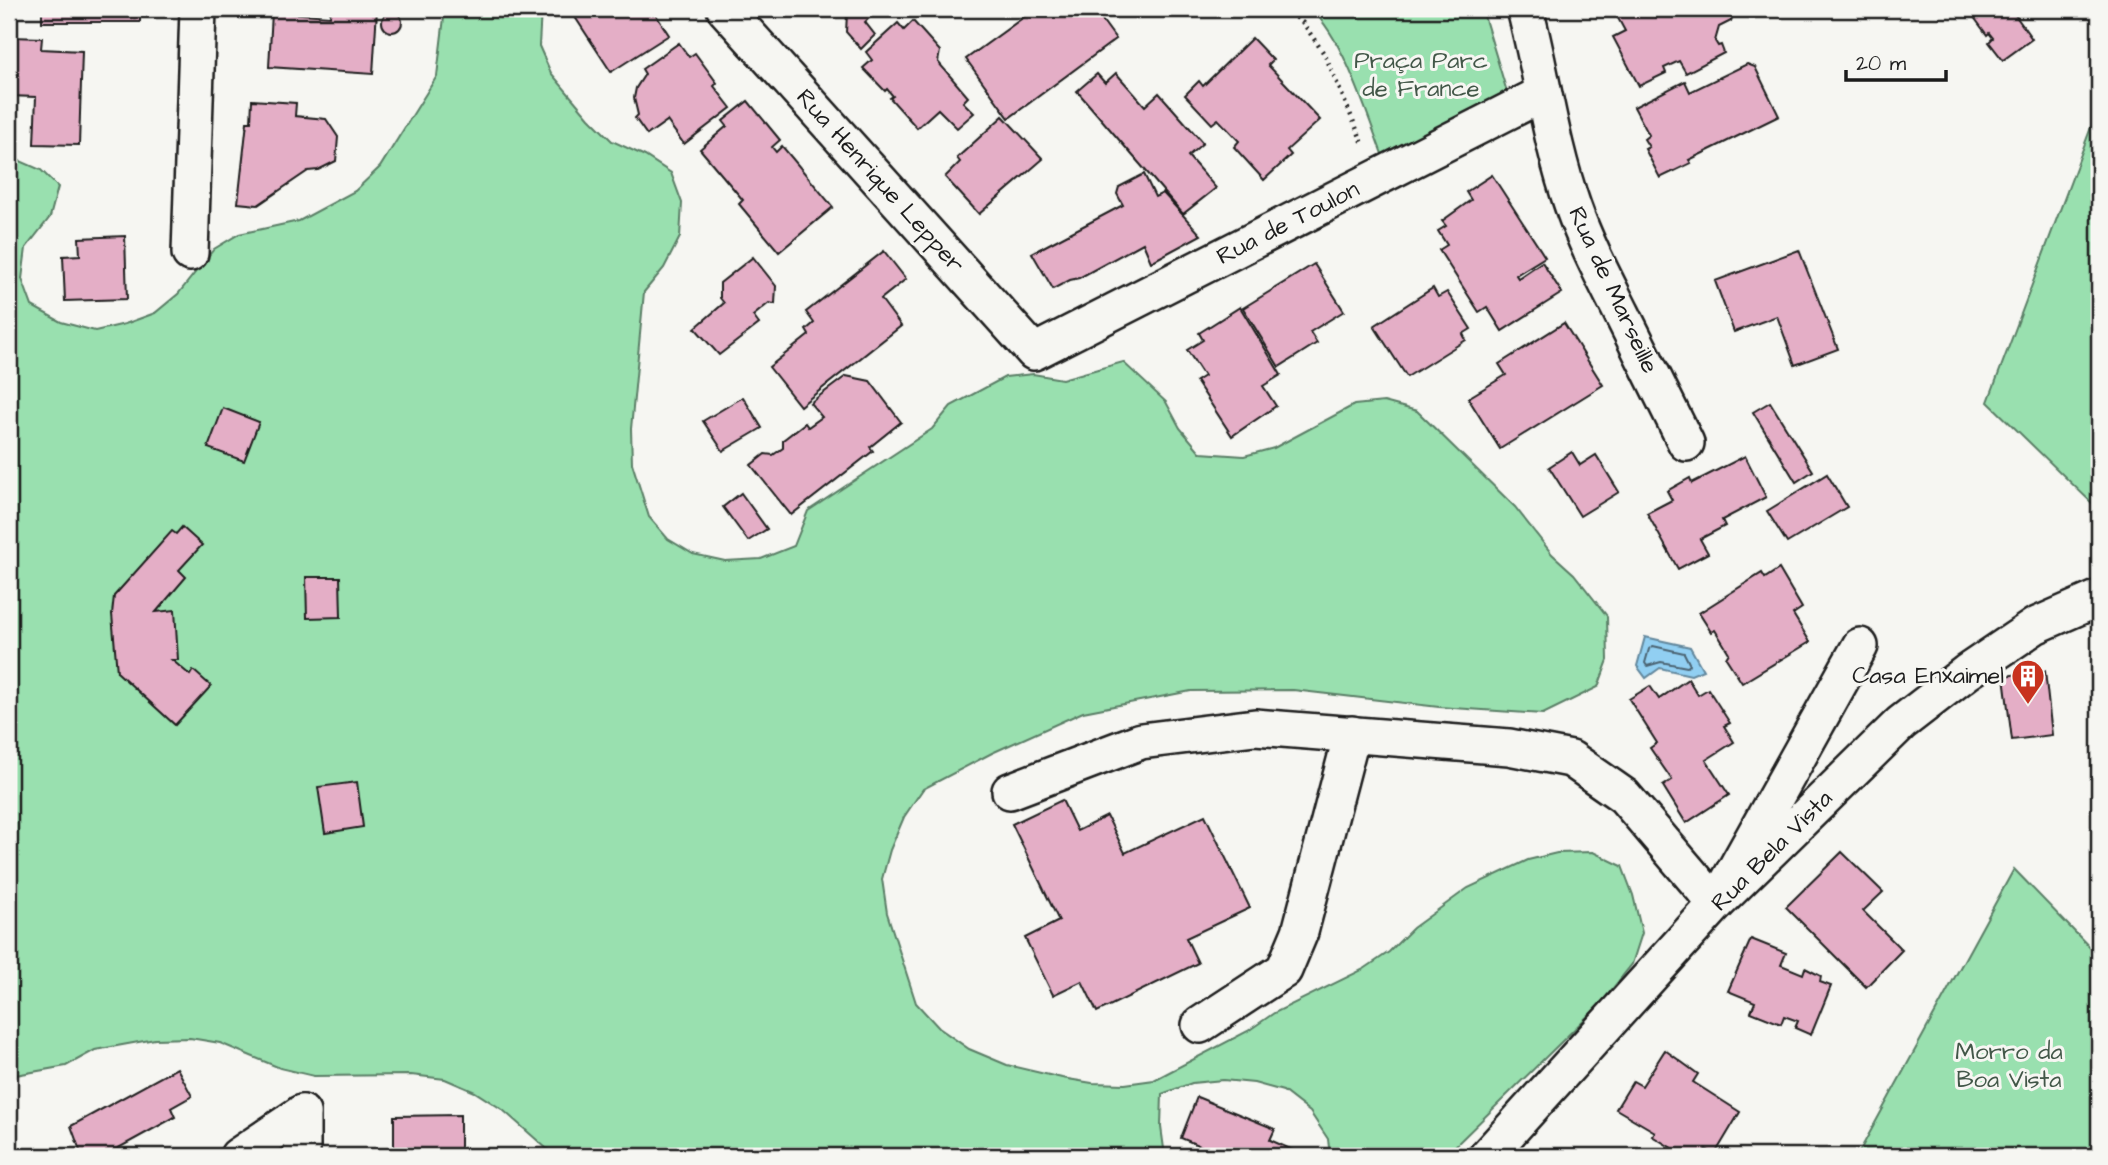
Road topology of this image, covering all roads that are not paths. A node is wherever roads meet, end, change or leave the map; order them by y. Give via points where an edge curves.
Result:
1 (198, 9) edge
2 (1525, 9) edge
3 (731, 10) edge
4 (1542, 94) junction
5 (190, 253) dead end
6 (1034, 352) joint
7 (1686, 443) dead end
8 (2099, 598) edge
9 (1860, 646) dead end
10 (1352, 734) junction
11 (1010, 791) dead end
12 (1716, 904) junction
13 (1200, 1026) dead end
14 (238, 1156) edge
15 (302, 1156) edge
16 (1487, 1156) edge

1 - 5 street
2 - 4 street, Rua de Marseille
3 - 6 street, Rua Henrique Lepper
4 - 6 street, Rua de Toulon
4 - 7 street, Rua de Marseille via 1558,161 1588,247
8 - 12 street, Rua Bela Vista via 2035,626 1901,723
9 - 12 street
10 - 11 street via 1255,727 1141,741
10 - 12 street via 1509,747 1571,759 1623,796
10 - 13 street via 1300,932 1284,970
12 - 16 street, Rua Bela Vista
14 - 15 street via 302,1113

